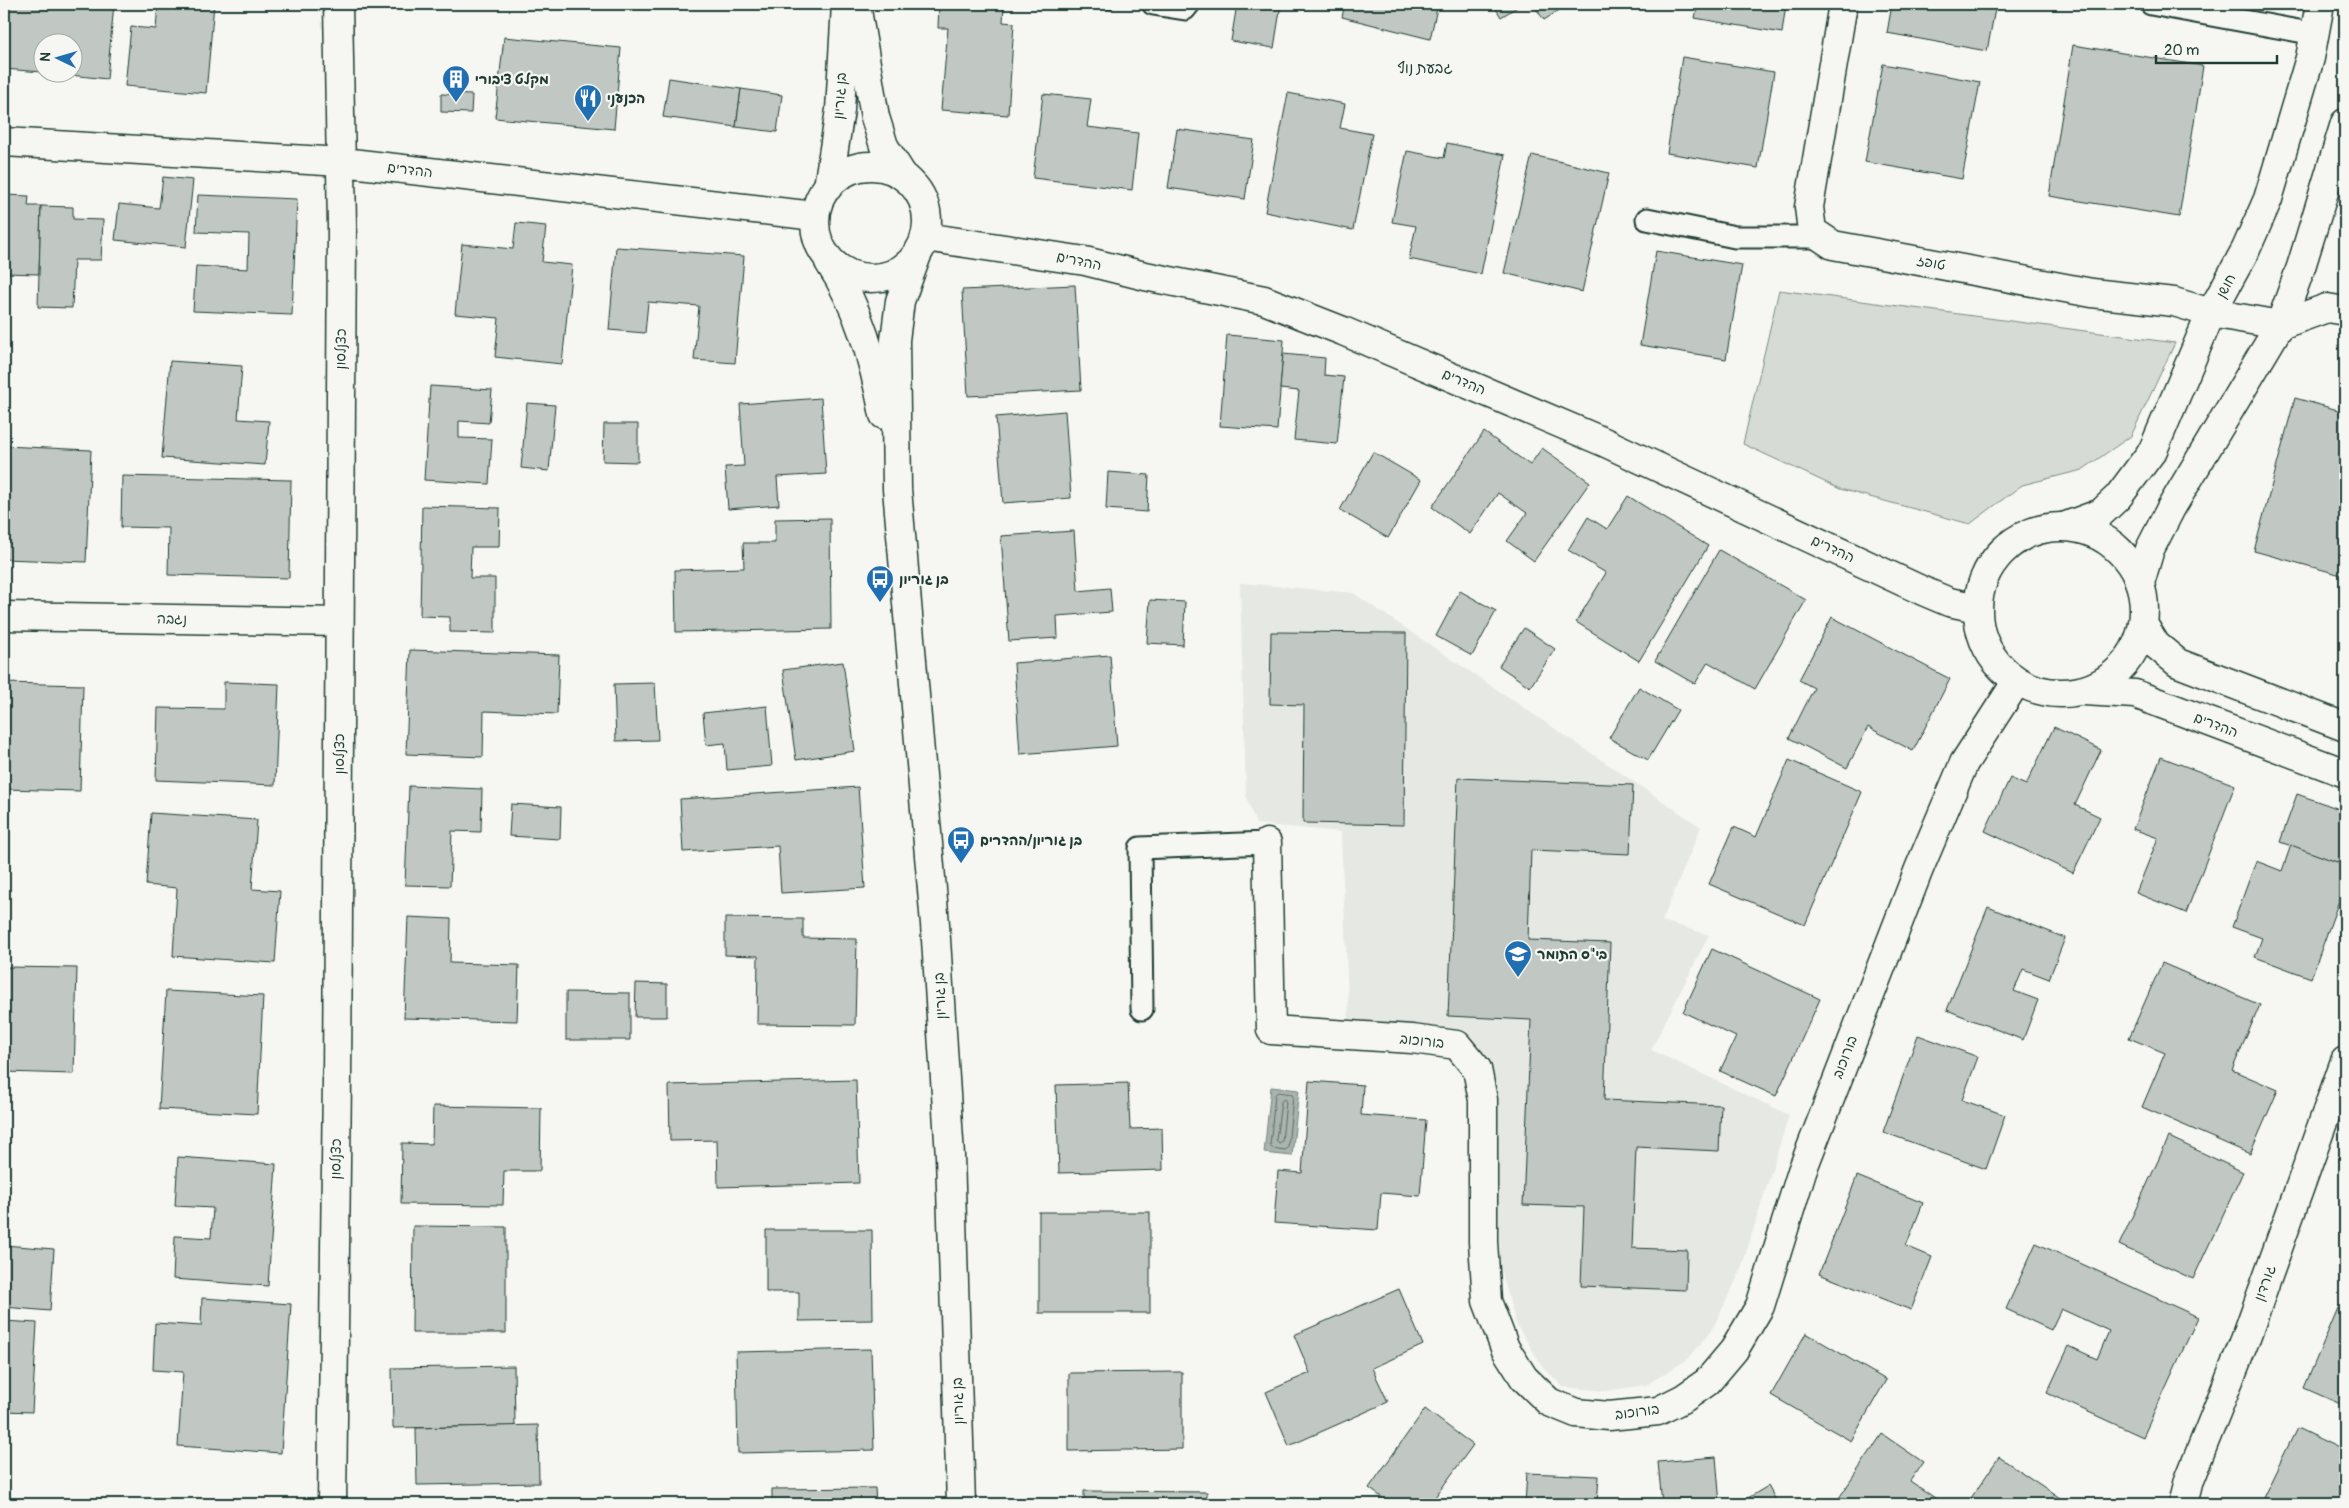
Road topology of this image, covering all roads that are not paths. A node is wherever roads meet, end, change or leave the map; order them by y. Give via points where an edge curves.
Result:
1 (338, 4) edge
2 (846, 4) edge
3 (856, 4) edge
4 (1152, 4) edge
5 (1189, 4) edge
6 (1844, 4) edge
7 (2151, 4) edge
8 (2320, 4) edge
9 (2315, 34) junction
10 (2345, 123) edge
11 (4, 142) edge
12 (342, 162) junction
13 (902, 176) junction
14 (828, 186) junction
15 (815, 216) junction
16 (1647, 219) dead end
17 (1827, 241) junction
18 (921, 246) junction
19 (824, 254) junction
20 (2345, 311) edge
21 (2211, 313) junction
22 (2280, 324) junction
23 (897, 489) junction
24 (2066, 526) junction
25 (2140, 584) junction
26 (1977, 608) junction
27 (4, 616) edge
28 (339, 622) junction
29 (2144, 624) junction
30 (2016, 681) junction
31 (2084, 691) junction
32 (2345, 727) edge
33 (2345, 773) edge
34 (1267, 843) joint
35 (1142, 1009) dead end
36 (2345, 1061) edge
37 (332, 1504) edge
38 (961, 1504) edge
39 (2183, 1504) edge

1 - 12 street, כצנלסון
2 - 14 street, בן גוריון via 840,110
3 - 13 street, בן גוריון via 875,117 884,146
4 - 5 lane via 1185,9
6 - 17 street via 1809,207 1812,231
7 - 9 lane
8 - 9 street, חושן
9 - 21 street, חושן via 2268,199 2246,249
10 - 22 street
11 - 12 street, ההדרים
12 - 15 street, ההדרים
12 - 28 street, כצנלסון
13 - 14 street via 880,167 860,167 842,174
13 - 18 street via 918,192 925,209 927,219
14 - 15 street
15 - 19 street via 816,236
16 - 17 lane via 1735,237
17 - 21 street, טופז via 2092,293 2174,302
18 - 19 street via 895,273 875,278 846,273
18 - 23 street, בן גוריון via 900,301 895,340
18 - 26 street, ההדרים via 1085,261 1264,300 1604,442 1923,592
19 - 23 street, בן גוריון via 852,303 866,342 880,392
20 - 22 street via 2327,308
21 - 22 street, טופז
21 - 24 street, חושן via 2153,450 2118,497 2101,513
22 - 25 street via 2171,508 2150,549
23 - 38 street, בן גוריון via 936,924 950,1156
24 - 25 street via 2090,531 2112,543 2129,561
24 - 26 street via 2038,529 2013,541 1993,560 1981,583
25 - 29 street
26 - 30 street via 1981,637 1995,662
27 - 28 street, נגבה
28 - 37 street, כצנלסון
29 - 31 street via 2124,666 2106,681
29 - 32 street via 2156,645 2178,663
30 - 31 street via 2038,691 2061,694
30 - 34 street, בורוכוב via 1964,763 1919,869 1802,1171 1760,1306 1734,1350 1707,1382 1658,1411 1609,1416 1576,1413 1548,1402 1524,1378 1505,1348 1487,1301 1483,1242 1483,1100 1477,1069 1457,1046 1412,1039 1271,1030
31 - 33 street, ההדרים via 2135,694
34 - 35 lane via 1140,848
36 - 39 street, גורדון via 2245,1340 2189,1480

